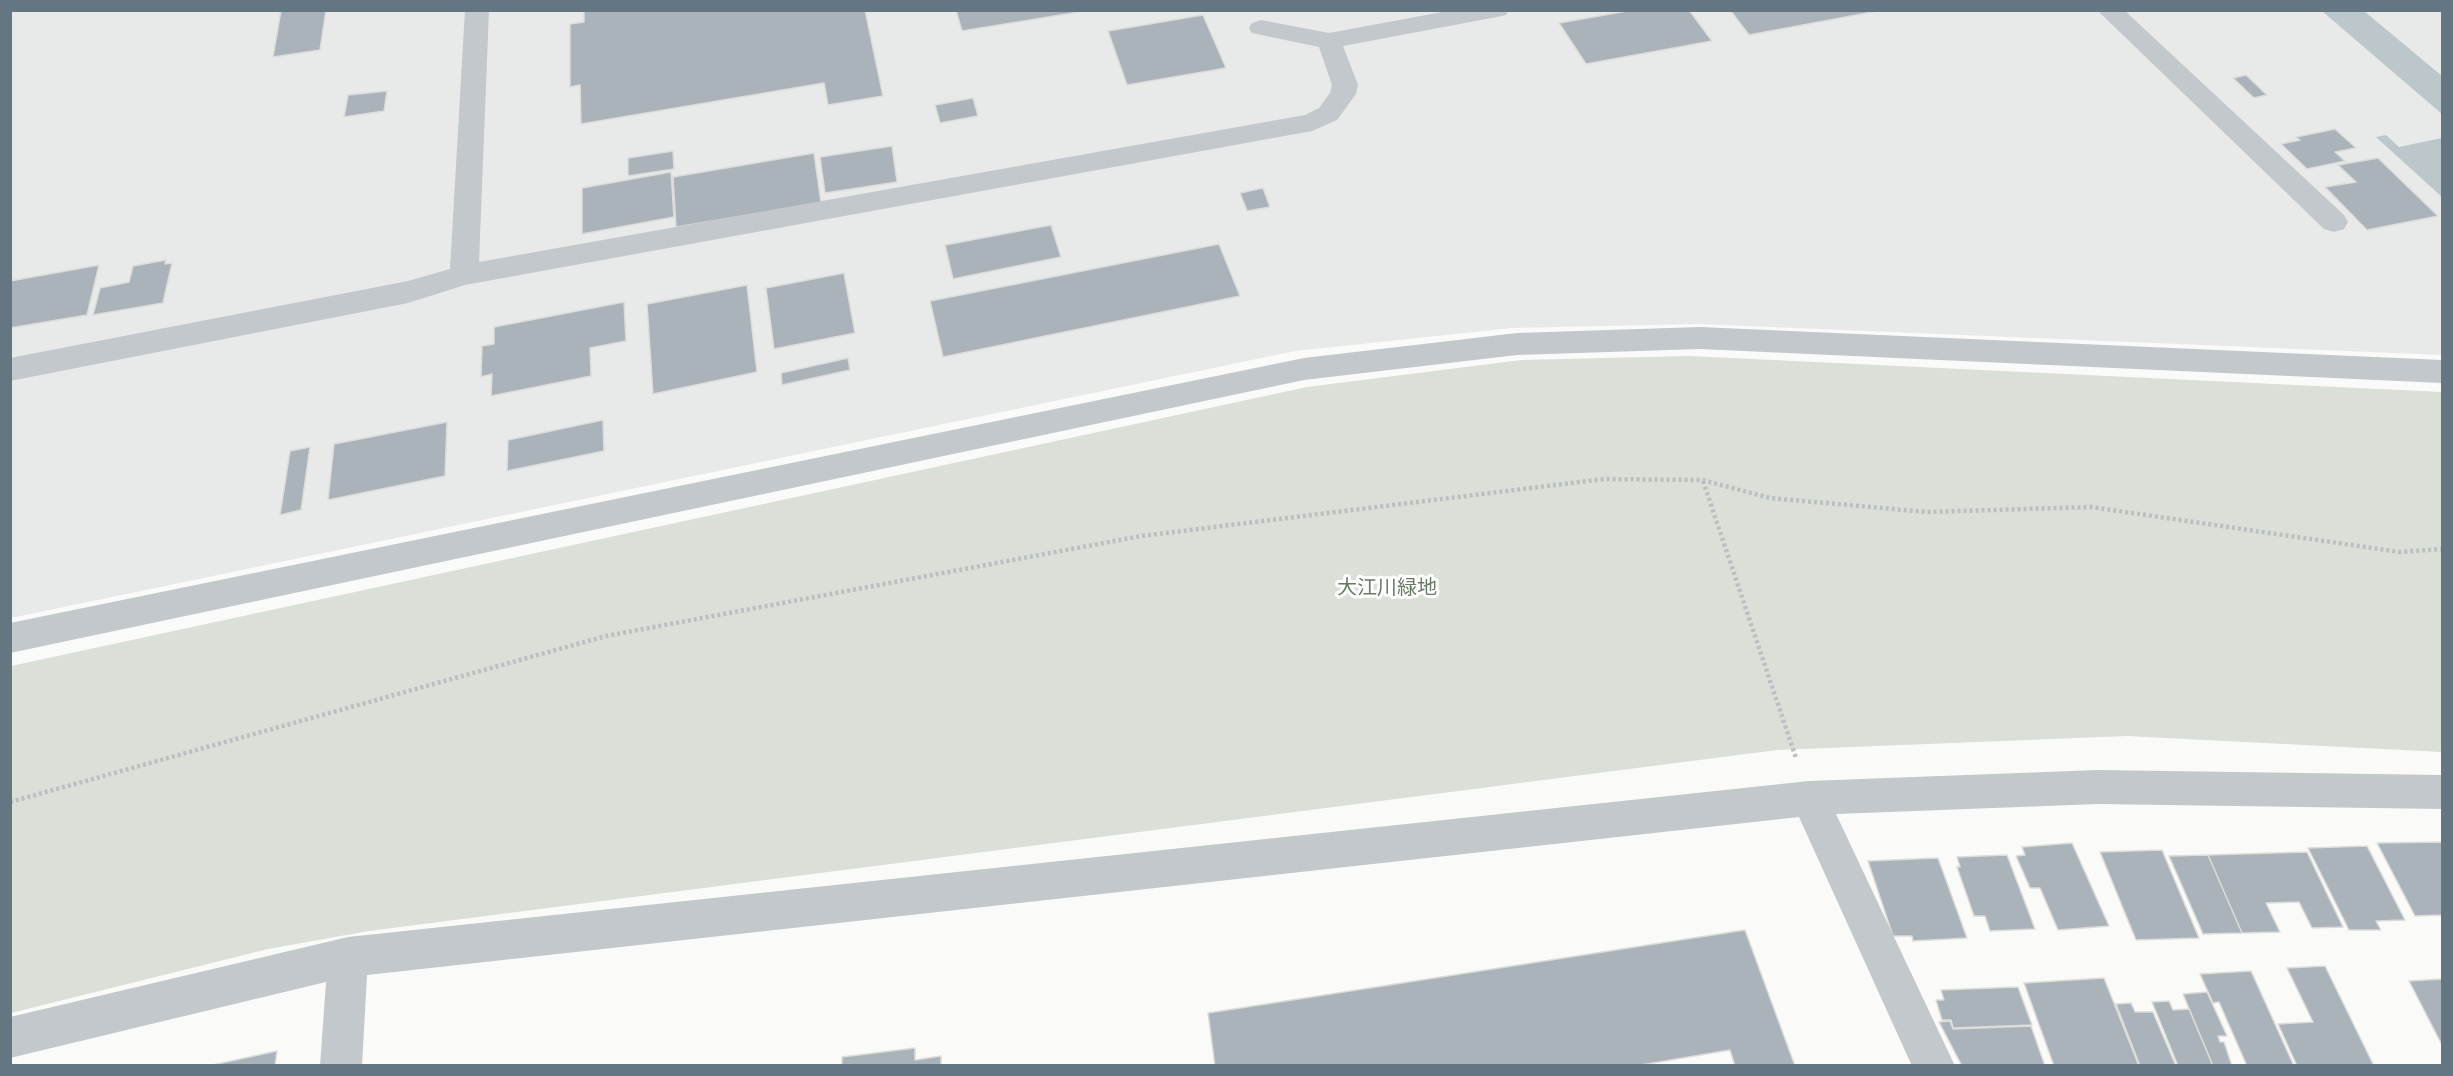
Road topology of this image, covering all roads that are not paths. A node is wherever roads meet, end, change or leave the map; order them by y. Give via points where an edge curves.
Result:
1 (477, 10) edge
2 (1497, 10) edge
3 (2109, 10) edge
4 (1261, 28) dead end
5 (1329, 41) junction
6 (2334, 222) dead end
7 (464, 275) junction
8 (10, 370) edge
9 (2442, 372) edge
10 (10, 638) edge
11 (2442, 792) edge
12 (1810, 801) junction
13 (348, 957) junction
14 (10, 1038) edge
15 (341, 1065) edge
16 (1934, 1065) edge

1 - 7 street
2 - 5 street
3 - 6 street
4 - 5 street
5 - 7 street via 1345,85 1328,114 1312,122
7 - 8 street via 408,292
9 - 10 street via 1700,338 1517,344 1304,369
11 - 12 street via 2098,787
12 - 13 street
12 - 16 street
13 - 14 street
13 - 15 street

